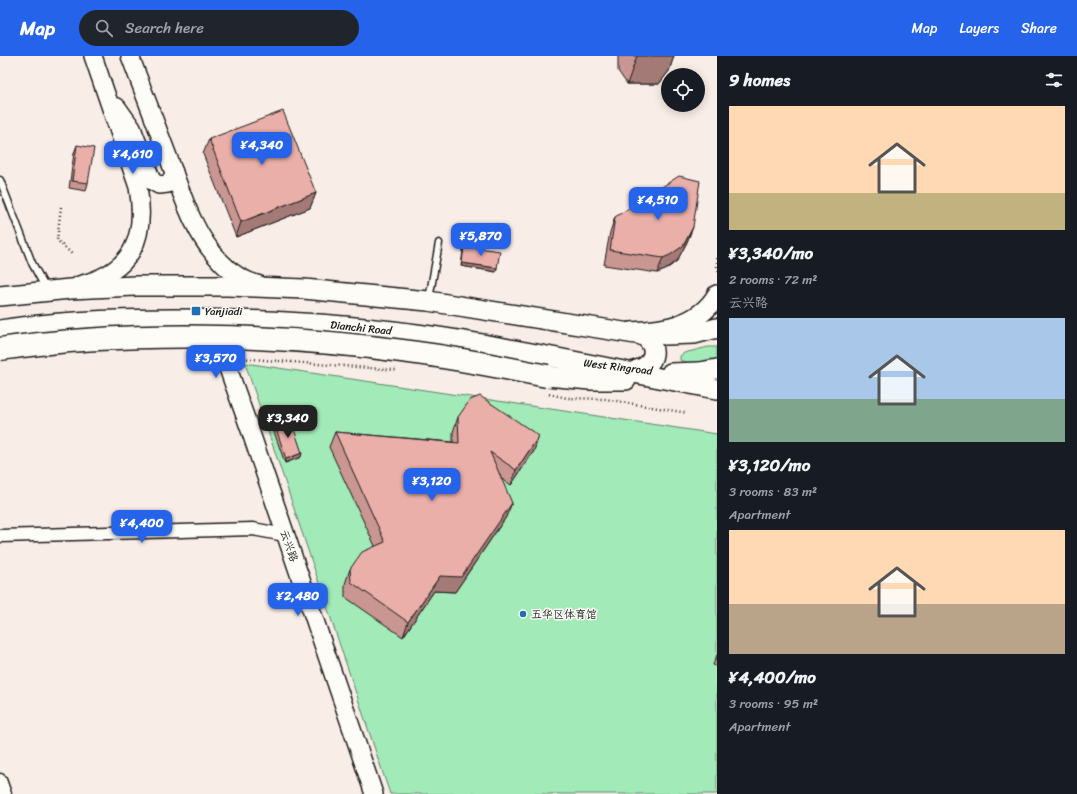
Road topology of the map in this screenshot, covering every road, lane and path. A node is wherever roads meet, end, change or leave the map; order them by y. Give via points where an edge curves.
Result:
1 (93, 56) edge
2 (130, 56) edge
3 (107, 94) junction
4 (174, 172) junction
5 (0, 180) edge
6 (61, 207) dead end
7 (439, 243) dead end
8 (72, 254) dead end
9 (717, 258) edge
10 (717, 273) edge
11 (278, 288) junction
12 (47, 290) junction
13 (717, 295) edge
14 (0, 296) edge
15 (428, 301) junction
16 (220, 319) junction
17 (717, 328) edge
18 (0, 330) edge
19 (602, 330) junction
20 (636, 334) junction
21 (0, 349) edge
22 (521, 352) junction
23 (224, 358) junction
24 (717, 369) edge
25 (399, 370) dead end
26 (637, 370) junction
27 (656, 378) junction
28 (695, 378) junction
29 (546, 385) junction
30 (717, 389) edge
31 (687, 413) dead end
32 (286, 535) junction
33 (0, 536) edge
34 (0, 780) edge
35 (5, 794) edge
36 (374, 794) edge

1 - 3 main road
2 - 4 main road
3 - 4 main road via 132,128 152,181 159,185 168,184
3 - 12 main road via 138,187 141,215 138,237 130,255 107,275 86,284
4 - 11 main road via 197,227 208,247 221,262 242,278
5 - 12 lane via 37,273
6 - 8 path via 57,240
7 - 15 lane
9 - 10 path
11 - 12 main road via 165,286
11 - 15 main road
12 - 14 main road
13 - 19 main road via 698,316 676,326 642,331
15 - 19 main road
16 - 18 main road, Dianchi Road via 87,321
16 - 22 main road, Dianchi Road via 362,328 440,337
16 - 23 main road, 云兴路
17 - 20 main road via 689,335
19 - 20 main road
20 - 26 main road via 647,338 653,349 652,360
21 - 29 highway, bridge via 108,340 204,338 288,341 409,352
22 - 26 main road, West Ringroad
22 - 27 main road, Dianchi Road
23 - 25 path via 313,362
23 - 32 main road, 云兴路
24 - 28 main road, West Ringroad
26 - 28 main road, West Ringroad
27 - 28 main road
27 - 29 main road
28 - 29 main road via 618,384
28 - 30 main road
29 - 31 path via 567,398 605,398
32 - 33 street via 253,529
32 - 36 main road, 云兴路
34 - 35 street

